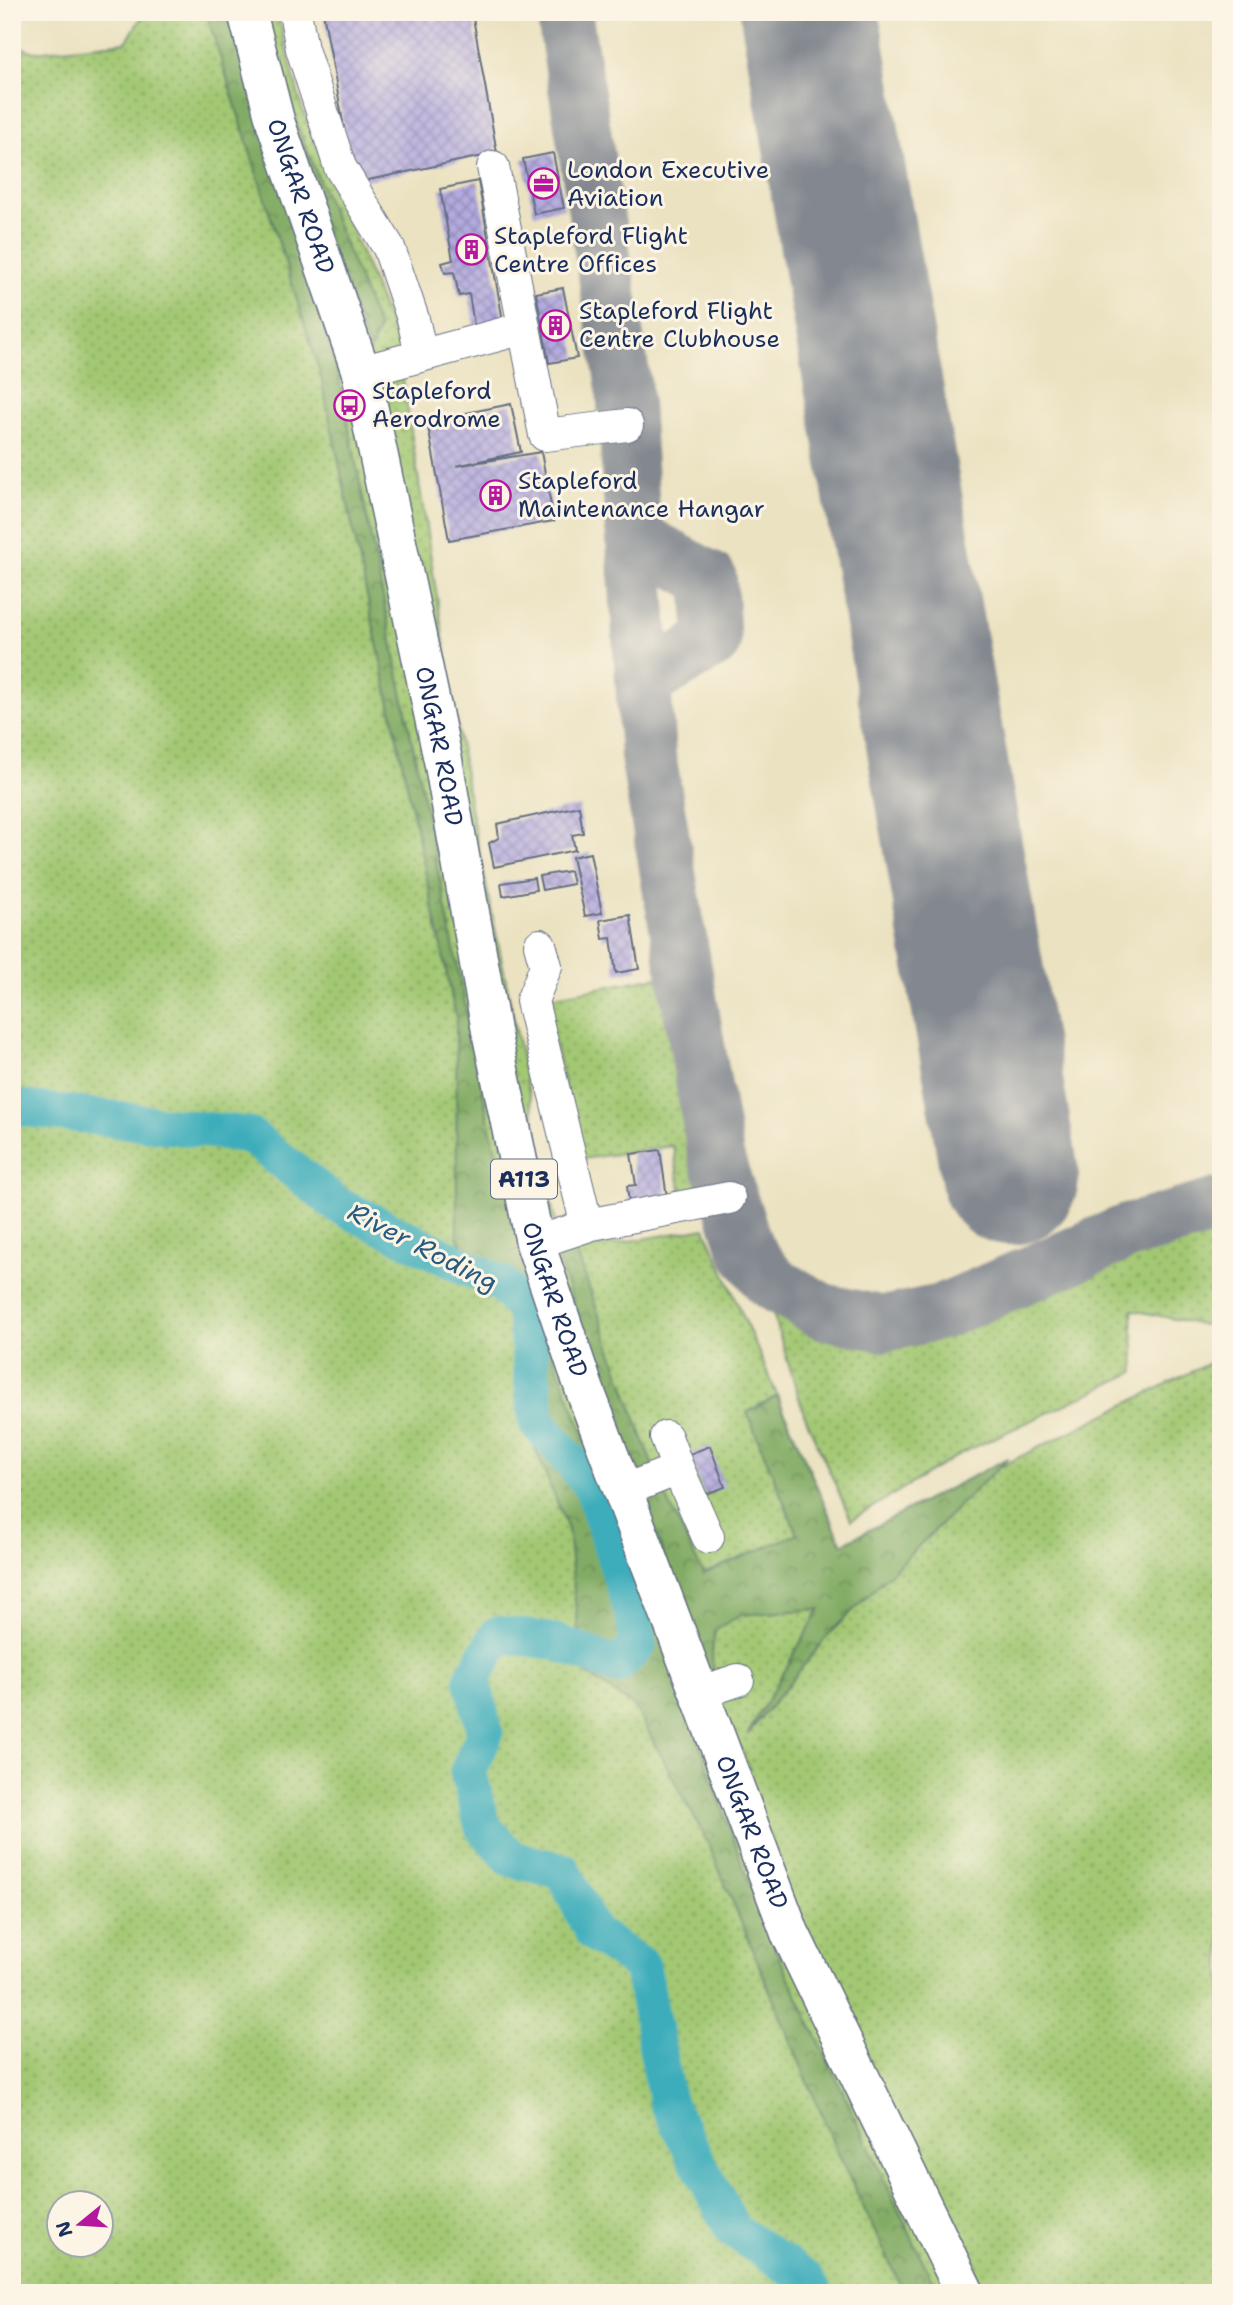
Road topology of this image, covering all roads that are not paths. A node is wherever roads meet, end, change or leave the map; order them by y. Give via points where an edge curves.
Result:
1 (247, 12) edge
2 (295, 12) edge
3 (493, 167) dead end
4 (524, 328) junction
5 (421, 354) junction
6 (360, 372) junction
7 (627, 425) dead end
8 (540, 945) dead end
9 (729, 1198) dead end
10 (592, 1224) junction
11 (535, 1243) junction
12 (666, 1437) dead end
13 (678, 1469) junction
14 (623, 1490) junction
15 (708, 1537) dead end
16 (738, 1680) dead end
17 (699, 1693) junction
18 (965, 2293) edge

1 - 6 main road, ONGAR ROAD / A113 via 276,124
2 - 5 lane via 302,49 340,167 390,248
3 - 4 lane
4 - 5 lane
4 - 7 lane via 545,435
5 - 6 lane
6 - 11 main road, ONGAR ROAD / A113 via 443,760 491,1031
8 - 10 lane via 545,967 532,1001 585,1218
9 - 10 lane
10 - 11 lane
11 - 14 main road, ONGAR ROAD / A113
12 - 13 lane
13 - 14 lane
13 - 15 lane
14 - 17 main road, ONGAR ROAD / A113
16 - 17 lane
17 - 18 main road, ONGAR ROAD / A113 via 790,1933

